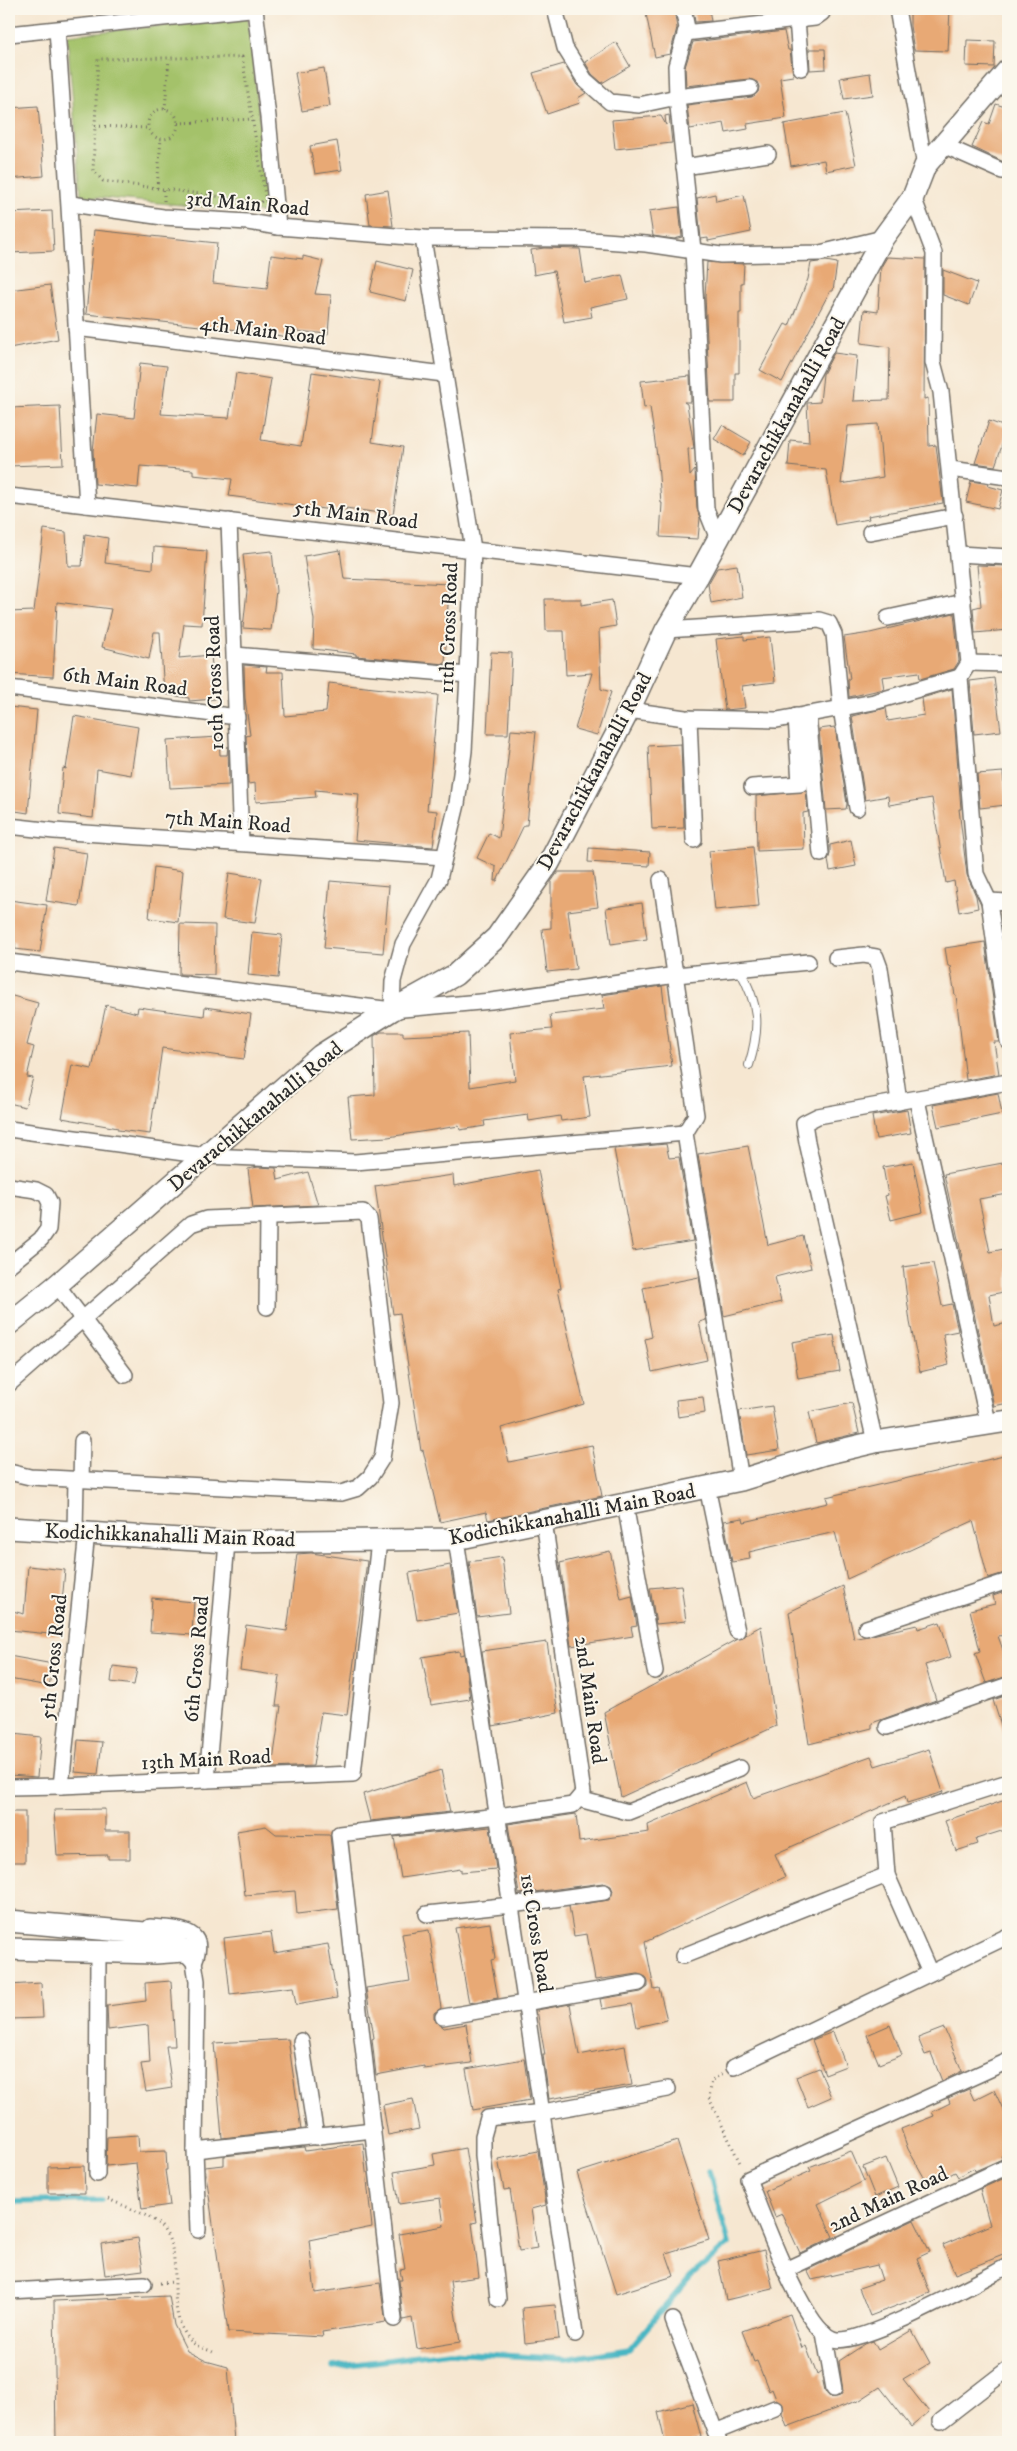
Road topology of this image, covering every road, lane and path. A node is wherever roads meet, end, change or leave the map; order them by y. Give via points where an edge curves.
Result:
1 (250, 9) edge
2 (256, 9) edge
3 (555, 9) edge
4 (684, 9) edge
5 (823, 9) edge
6 (898, 9) edge
7 (797, 20) junction
8 (57, 30) junction
9 (685, 33) junction
10 (9, 34) edge
11 (170, 59) junction
12 (801, 68) dead end
13 (1008, 70) edge
14 (750, 88) dead end
15 (677, 97) junction
16 (165, 109) junction
17 (268, 118) junction
18 (252, 119) junction
19 (178, 123) junction
20 (95, 126) junction
21 (148, 128) junction
22 (161, 139) junction
23 (943, 145) junction
24 (768, 154) dead end
25 (925, 166) junction
26 (684, 167) junction
27 (1002, 171) dead end
28 (157, 188) junction
29 (913, 197) junction
30 (71, 204) junction
31 (278, 227) junction
32 (423, 238) junction
33 (883, 238) junction
34 (693, 250) junction
35 (76, 328) junction
36 (444, 374) junction
37 (950, 469) junction
38 (1007, 475) edge
39 (9, 496) edge
40 (87, 505) junction
41 (955, 516) junction
42 (229, 521) junction
43 (870, 532) dead end
44 (718, 539) junction
45 (473, 549) junction
46 (959, 554) junction
47 (1008, 557) edge
48 (698, 576) junction
49 (963, 602) junction
50 (888, 618) dead end
51 (666, 630) junction
52 (234, 655) junction
53 (970, 663) junction
54 (1008, 664) edge
55 (468, 675) junction
56 (960, 677) junction
57 (9, 688) edge
58 (841, 708) junction
59 (629, 710) junction
60 (802, 715) junction
61 (237, 717) junction
62 (689, 718) junction
63 (752, 787) dead end
64 (857, 808) dead end
65 (9, 826) edge
66 (694, 840) dead end
67 (241, 843) junction
68 (821, 854) dead end
69 (444, 857) junction
70 (661, 880) dead end
71 (989, 902) junction
72 (1008, 902) edge
73 (836, 958) dead end
74 (9, 962) edge
75 (808, 962) dead end
76 (739, 968) junction
77 (676, 975) junction
78 (392, 1010) junction
79 (1008, 1041) edge
80 (749, 1065) dead end
81 (1008, 1082) edge
82 (917, 1100) junction
83 (899, 1102) junction
84 (9, 1129) edge
85 (685, 1133) junction
86 (206, 1156) junction
87 (9, 1186) edge
88 (268, 1216) junction
89 (9, 1265) edge
90 (57, 1284) junction
91 (267, 1308) dead end
92 (83, 1320) junction
93 (9, 1324) edge
94 (125, 1375) dead end
95 (9, 1384) edge
96 (998, 1422) edge
97 (82, 1441) dead end
98 (875, 1442) junction
99 (9, 1472) edge
100 (78, 1480) junction
101 (741, 1480) junction
102 (707, 1487) junction
103 (625, 1504) junction
104 (544, 1522) junction
105 (9, 1528) edge
106 (81, 1532) junction
107 (456, 1539) junction
108 (379, 1541) junction
109 (227, 1542) junction
110 (1008, 1581) edge
111 (866, 1628) dead end
112 (737, 1631) dead end
113 (655, 1671) dead end
114 (1008, 1684) edge
115 (887, 1727) dead end
116 (740, 1768) dead end
117 (207, 1780) junction
118 (1008, 1782) edge
119 (61, 1786) junction
120 (9, 1787) edge
121 (579, 1799) junction
122 (498, 1816) junction
123 (887, 1874) junction
124 (604, 1892) dead end
125 (511, 1905) junction
126 (427, 1914) dead end
127 (9, 1921) edge
128 (1008, 1936) edge
129 (154, 1938) junction
130 (9, 1949) edge
131 (98, 1952) junction
132 (683, 1956) dead end
133 (189, 1957) joint
134 (930, 1973) junction
135 (639, 1983) dead end
136 (525, 2001) junction
137 (443, 2016) dead end
138 (301, 2041) dead end
139 (1008, 2061) edge
140 (734, 2067) dead end
141 (712, 2080) dead end
142 (668, 2090) dead end
143 (543, 2112) junction
144 (373, 2130) junction
145 (316, 2137) junction
146 (195, 2150) junction
147 (1008, 2166) edge
148 (97, 2174) dead end
149 (748, 2179) junction
150 (108, 2199) dead end
151 (198, 2230) dead end
152 (1008, 2266) edge
153 (785, 2270) junction
154 (144, 2284) dead end
155 (9, 2292) edge
156 (498, 2299) dead end
157 (394, 2319) dead end
158 (673, 2320) dead end
159 (824, 2333) junction
160 (575, 2334) dead end
161 (213, 2352) dead end
162 (1008, 2368) edge
163 (834, 2389) dead end
164 (775, 2408) dead end
165 (941, 2421) dead end
166 (717, 2437) edge

1 - 8 street
2 - 17 street
3 - 15 street via 565,48 585,80 610,102 640,105
4 - 9 street
5 - 7 street via 822,14 815,18
6 - 25 street
7 - 9 street
7 - 12 street
8 - 10 street
8 - 30 street
9 - 15 street via 676,66
11 - 16 path
11 - 18 path via 242,57
11 - 20 path via 98,59
13 - 23 street, Devarachikkanahalli Road
14 - 15 street
15 - 26 street
16 - 19 path via 174,114
16 - 21 path via 152,114
17 - 18 path
17 - 31 street
18 - 19 path
18 - 28 path via 266,201
19 - 22 path via 175,133
20 - 21 path
20 - 28 path via 94,170 103,180
21 - 22 path
22 - 28 path
23 - 25 street, Devarachikkanahalli Road
23 - 27 street
24 - 26 street
25 - 29 street, Devarachikkanahalli Road
26 - 34 street
29 - 33 street, Devarachikkanahalli Road
29 - 37 street via 934,253 933,362 941,392
30 - 31 street, 3rd Main Road via 163,217
30 - 35 street
31 - 32 street, 3rd Main Road
32 - 34 street, 3rd Main Road via 578,238
32 - 36 street, 11th Cross Road
33 - 34 street, 3rd Main Road via 820,253 721,255
33 - 44 street, Devarachikkanahalli Road
34 - 44 street via 706,508
35 - 36 street, 4th Main Road
35 - 40 street
36 - 45 street, 11th Cross Road
37 - 38 street
37 - 41 street
39 - 40 street, 5th Main Road
40 - 42 street, 5th Main Road
41 - 43 street
41 - 46 street
42 - 45 street, 5th Main Road
42 - 52 street, 10th Cross Road
44 - 48 street, Devarachikkanahalli Road
45 - 48 street, 5th Main Road
45 - 55 street, 11th Cross Road
46 - 47 street
46 - 49 street
48 - 51 street, Devarachikkanahalli Road
49 - 50 street
49 - 53 street
51 - 58 street via 820,620 829,623 834,634
51 - 59 street, Devarachikkanahalli Road
52 - 55 street
52 - 61 street, 10th Cross Road
53 - 54 street
53 - 56 street
55 - 69 street, 11th Cross Road via 464,752
56 - 58 street via 874,702
56 - 71 street via 976,874
57 - 61 street, 6th Main Road
58 - 60 street
58 - 64 street
59 - 62 street
59 - 78 street, Devarachikkanahalli Road via 549,863 497,937 454,975
60 - 62 street via 777,720
60 - 63 street via 800,784
60 - 68 street
61 - 67 street, 10th Cross Road
62 - 66 street
65 - 67 street, 7th Main Road
67 - 69 street, 7th Main Road
69 - 78 street, 11th Cross Road via 438,879 403,944 393,981
70 - 77 street
71 - 72 street
71 - 79 street
73 - 83 street via 876,957
74 - 78 street
75 - 76 street
76 - 77 street
76 - 80 lane via 752,991 756,1014 756,1042
77 - 78 street via 491,1001
77 - 85 street via 696,1115
78 - 86 street, Devarachikkanahalli Road via 321,1055
81 - 82 street
82 - 83 street
82 - 96 street
83 - 98 street via 818,1116 804,1122
84 - 86 street
85 - 86 street via 355,1162
85 - 101 street
86 - 90 street, Devarachikkanahalli Road
87 - 89 street via 36,1190 46,1195 50,1203 48,1229 41,1239
88 - 91 street
88 - 92 street via 206,1219 191,1224
88 - 100 street via 363,1212 369,1219 391,1403 382,1458 370,1477 358,1488 341,1493
90 - 92 street
90 - 93 street, Devarachikkanahalli Road
92 - 94 street
92 - 95 street
96 - 98 street, Kodichikkanahalli Main Road
97 - 100 street, 5th Cross Road
98 - 101 street, Kodichikkanahalli Main Road
99 - 100 street via 30,1477
100 - 106 street, 5th Cross Road
101 - 102 street, Kodichikkanahalli Main Road
102 - 103 street, Kodichikkanahalli Main Road
102 - 112 street
103 - 104 street, Kodichikkanahalli Main Road
103 - 113 street
104 - 107 street, Kodichikkanahalli Main Road
104 - 121 street, 2nd Main Road via 583,1793
105 - 106 street, Kodichikkanahalli Main Road
106 - 109 street, Kodichikkanahalli Main Road
106 - 119 street, 5th Cross Road
107 - 108 street, Kodichikkanahalli Main Road
107 - 122 street, 1st Cross Road
108 - 109 street, Kodichikkanahalli Main Road
108 - 117 street, 13th Main Road via 353,1774
109 - 117 street, 6th Cross Road
110 - 111 street
114 - 115 street
116 - 121 street via 628,1812
117 - 119 street, 13th Main Road
118 - 123 street via 883,1822
119 - 120 street, 13th Main Road
121 - 122 street via 573,1804
122 - 125 street, 1st Cross Road
122 - 144 street via 339,1834
123 - 132 street
123 - 134 street
124 - 125 street
125 - 126 street
125 - 136 street, 1st Cross Road
127 - 129 street
128 - 134 street
129 - 131 street
129 - 133 street
130 - 131 street
131 - 148 street
133 - 146 street via 197,1981
134 - 140 street
135 - 136 street
136 - 137 street
136 - 143 street, 1st Cross Road
138 - 145 street
139 - 149 street
141 - 149 path via 710,2098
142 - 143 street
143 - 156 street via 488,2118 483,2136 485,2186
143 - 160 street, 1st Cross Road
144 - 145 street
144 - 157 street
145 - 146 street
146 - 151 street
147 - 153 street, 2nd Main Road
149 - 153 street
150 - 161 path via 148,2217 163,2228 173,2252 174,2295 179,2321 193,2343
152 - 159 street via 876,2331 844,2340 833,2339
153 - 159 street via 815,2324
154 - 155 street
158 - 166 street
159 - 163 street
162 - 165 street
164 - 166 street

